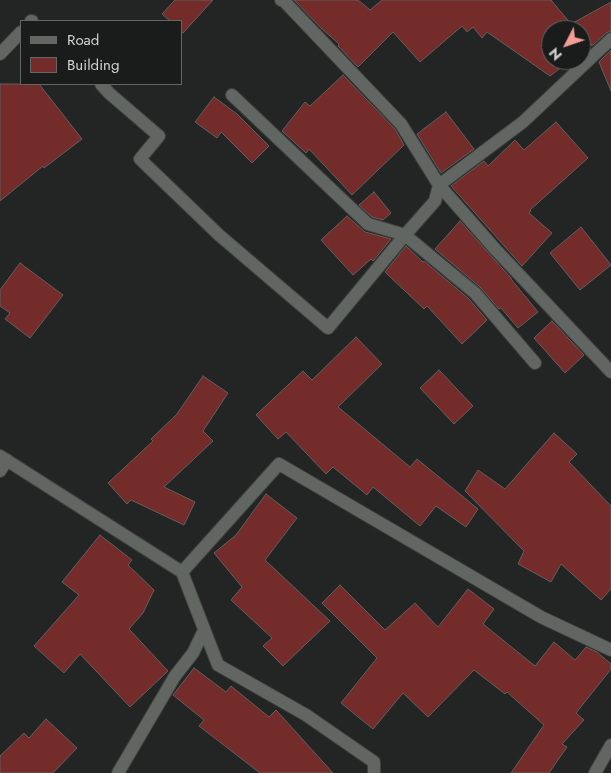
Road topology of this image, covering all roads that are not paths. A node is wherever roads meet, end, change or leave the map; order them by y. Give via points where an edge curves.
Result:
1 (281, 0) edge
2 (20, 33) edge
3 (611, 39) edge
4 (0, 54) edge
5 (102, 85) edge
6 (232, 95) dead end
7 (439, 185) junction
8 (405, 235) junction
9 (535, 363) dead end
10 (611, 372) edge
11 (2, 462) edge
12 (182, 572) junction
13 (204, 630) junction
14 (611, 650) edge
15 (611, 745) edge
16 (118, 773) edge
17 (374, 773) edge
18 (595, 773) edge

1 - 7 street via 401,124
2 - 4 street
3 - 7 street via 523,122
5 - 8 street via 159,136 140,159 219,235 328,328
6 - 8 street via 368,224
7 - 8 street via 435,201
7 - 10 street
8 - 9 street via 475,293
11 - 12 street
12 - 13 street
12 - 14 street via 279,464 542,617
13 - 16 street
13 - 17 street via 218,665 306,716 374,762
15 - 18 street

